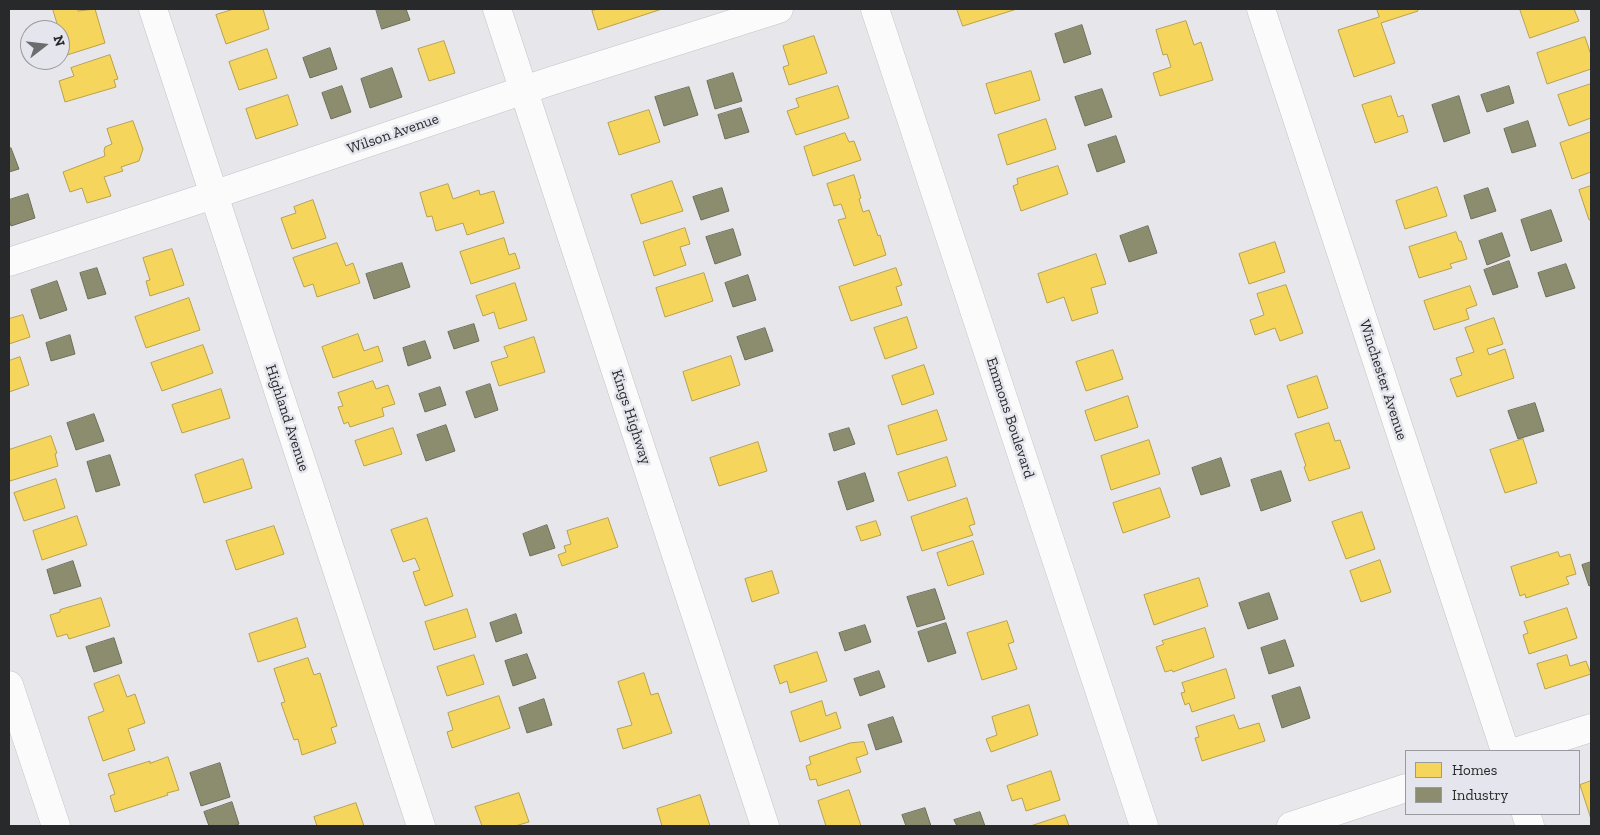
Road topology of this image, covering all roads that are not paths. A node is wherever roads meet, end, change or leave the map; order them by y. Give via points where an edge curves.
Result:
1 (153, 9) edge
2 (497, 9) edge
3 (779, 9) edge
4 (876, 9) edge
5 (1261, 9) edge
6 (524, 90) junction
7 (213, 195) junction
8 (9, 262) edge
9 (9, 686) edge
10 (1591, 728) edge
11 (1505, 750) edge
12 (1521, 750) edge
13 (1405, 788) edge
14 (56, 826) edge
15 (421, 826) edge
16 (765, 826) edge
17 (1144, 826) edge
18 (1291, 826) edge

1 - 7 street, Highland Avenue
2 - 6 street, Kings Highway
3 - 6 street, Wilson Avenue
4 - 17 street, Emmons Boulevard
5 - 11 street, Winchester Avenue
6 - 7 street, Wilson Avenue
6 - 16 street, Kings Highway
7 - 8 street, Wilson Avenue
7 - 15 street, Highland Avenue
9 - 14 street
10 - 12 street
13 - 18 street

